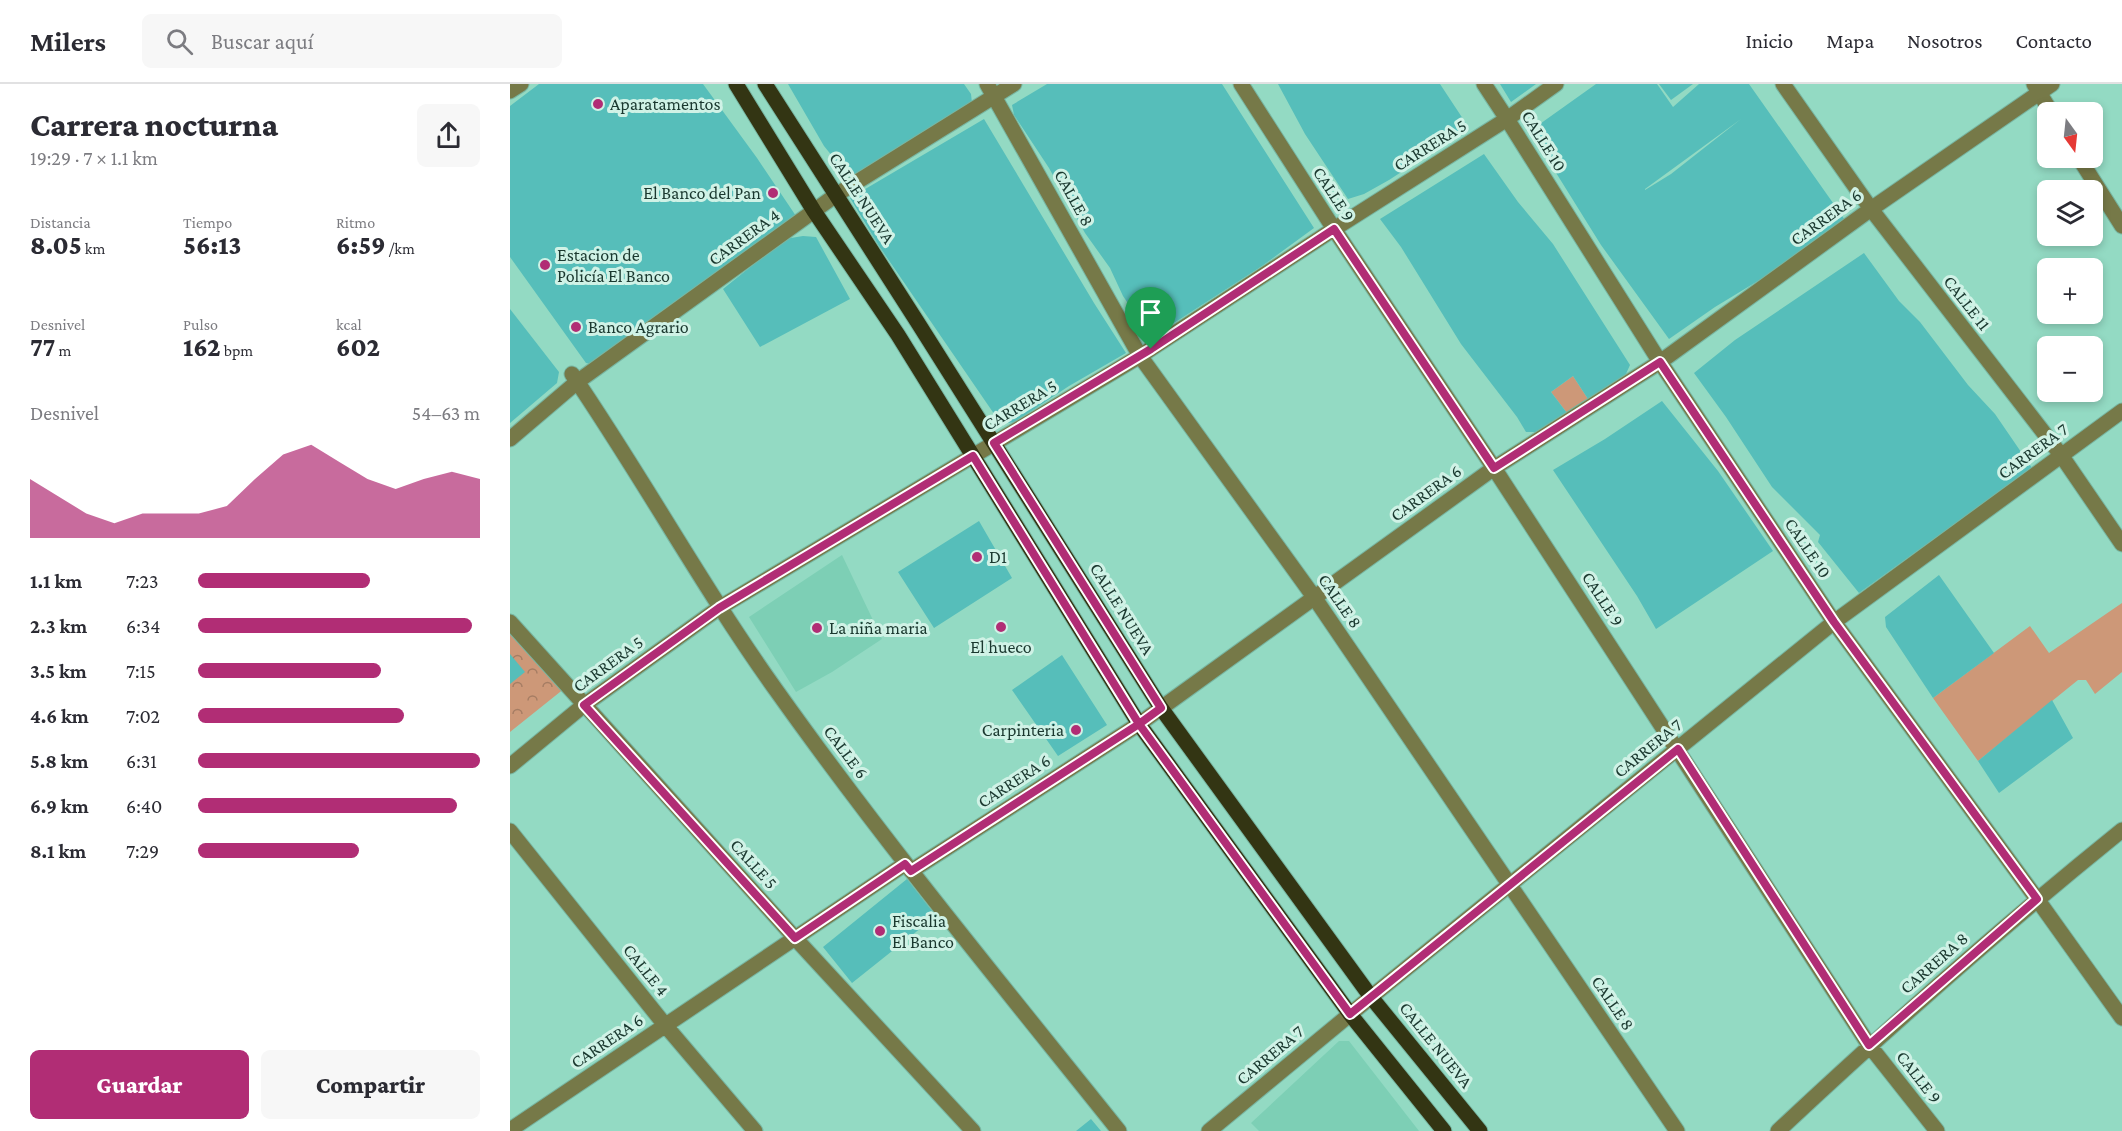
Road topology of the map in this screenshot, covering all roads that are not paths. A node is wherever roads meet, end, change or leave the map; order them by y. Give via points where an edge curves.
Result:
1 (520, 84) edge
2 (736, 84) edge
3 (765, 84) edge
4 (1014, 84) edge
5 (1241, 84) edge
6 (1484, 84) edge
7 (1556, 84) edge
8 (1783, 84) edge
9 (2042, 87) edge
10 (991, 90) edge
11 (510, 91) edge
12 (2048, 102) edge
13 (1507, 118) junction
14 (2085, 168) edge
15 (836, 195) junction
16 (1871, 209) junction
17 (814, 211) junction
18 (2122, 226) edge
19 (1334, 229) junction
20 (918, 323) junction
21 (898, 335) junction
22 (1140, 356) junction
23 (1660, 362) junction
24 (575, 378) junction
25 (2122, 411) edge
26 (510, 439) edge
27 (994, 443) junction
28 (2061, 455) junction
29 (973, 456) junction
30 (1494, 468) junction
31 (2122, 544) edge
32 (1314, 597) junction
33 (719, 608) junction
34 (510, 622) edge
35 (1834, 622) junction
36 (584, 705) junction
37 (1161, 708) junction
38 (1139, 724) junction
39 (1678, 749) junction
40 (510, 766) edge
41 (510, 831) edge
42 (2122, 831) edge
43 (908, 868) junction
44 (1509, 885) junction
45 (2037, 899) junction
46 (795, 938) junction
47 (1371, 997) junction
48 (1350, 1014) junction
49 (2122, 1018) edge
50 (665, 1025) junction
51 (1869, 1045) junction
52 (510, 1130) edge
53 (755, 1131) edge
54 (973, 1131) edge
55 (1119, 1131) edge
56 (1209, 1131) edge
57 (1444, 1131) edge
58 (1480, 1131) edge
59 (1677, 1131) edge
60 (1778, 1131) edge
61 (1937, 1131) edge

1 - 11 street
2 - 17 main road
3 - 15 main road, CALLE NUEVA
4 - 10 street, CARRERA 4
5 - 19 street, CALLE 9
6 - 13 street, CALLE 10
7 - 13 street, CARRERA 5
8 - 16 street, CALLE 11
9 - 12 street
9 - 16 street, CARRERA 6
10 - 15 street, CARRERA 4
10 - 22 street, CALLE 8
13 - 19 street, CARRERA 5
13 - 23 street, CALLE 10
14 - 18 street
15 - 17 street, CARRERA 4
15 - 20 main road, CALLE NUEVA
16 - 23 street, CARRERA 6
16 - 28 street, CALLE 11
17 - 21 main road
17 - 24 street, CARRERA 4
19 - 22 street, CARRERA 5
19 - 30 street, CALLE 9
20 - 21 main road
20 - 27 main road, CALLE NUEVA
21 - 29 main road
22 - 27 street, CARRERA 5
22 - 32 street, CALLE 8
23 - 30 street, CARRERA 6
23 - 35 street, CALLE 10
24 - 26 street, CARRERA 4
24 - 33 street, CALLE 6
25 - 28 street, CARRERA 7
27 - 29 street, CARRERA 5
27 - 37 main road, CALLE NUEVA
28 - 31 street, CALLE 11
28 - 35 street, CARRERA 7
29 - 33 street, CARRERA 5
29 - 38 main road
30 - 32 street, CARRERA 6
30 - 39 street, CALLE 9
32 - 37 street, CARRERA 6
32 - 44 street, CALLE 8
33 - 36 street, CARRERA 5
33 - 43 street, CALLE 6
34 - 36 street, CALLE 5
35 - 39 street, CARRERA 7
35 - 45 street, CALLE 10
36 - 40 street, CARRERA 5
36 - 46 street, CALLE 5
37 - 38 street, CARRERA 6
37 - 47 main road, CALLE NUEVA
38 - 43 street, CARRERA 6
38 - 48 main road
39 - 44 street, CARRERA 7
39 - 51 street, CALLE 9
41 - 50 street, CALLE 4
42 - 45 street, CARRERA 8
43 - 46 street, CARRERA 6
43 - 55 street, CALLE 6
44 - 47 street, CARRERA 7
44 - 59 street, CALLE 8
45 - 49 street, CALLE 10
45 - 51 street, CARRERA 8
46 - 50 street, CARRERA 6
46 - 54 street, CALLE 5
47 - 48 street, CARRERA 7
47 - 58 main road, CALLE NUEVA
48 - 56 street, CARRERA 7
48 - 57 main road
50 - 52 street, CARRERA 6
50 - 53 street, CALLE 4
51 - 60 street, CARRERA 8
51 - 61 street, CALLE 9

